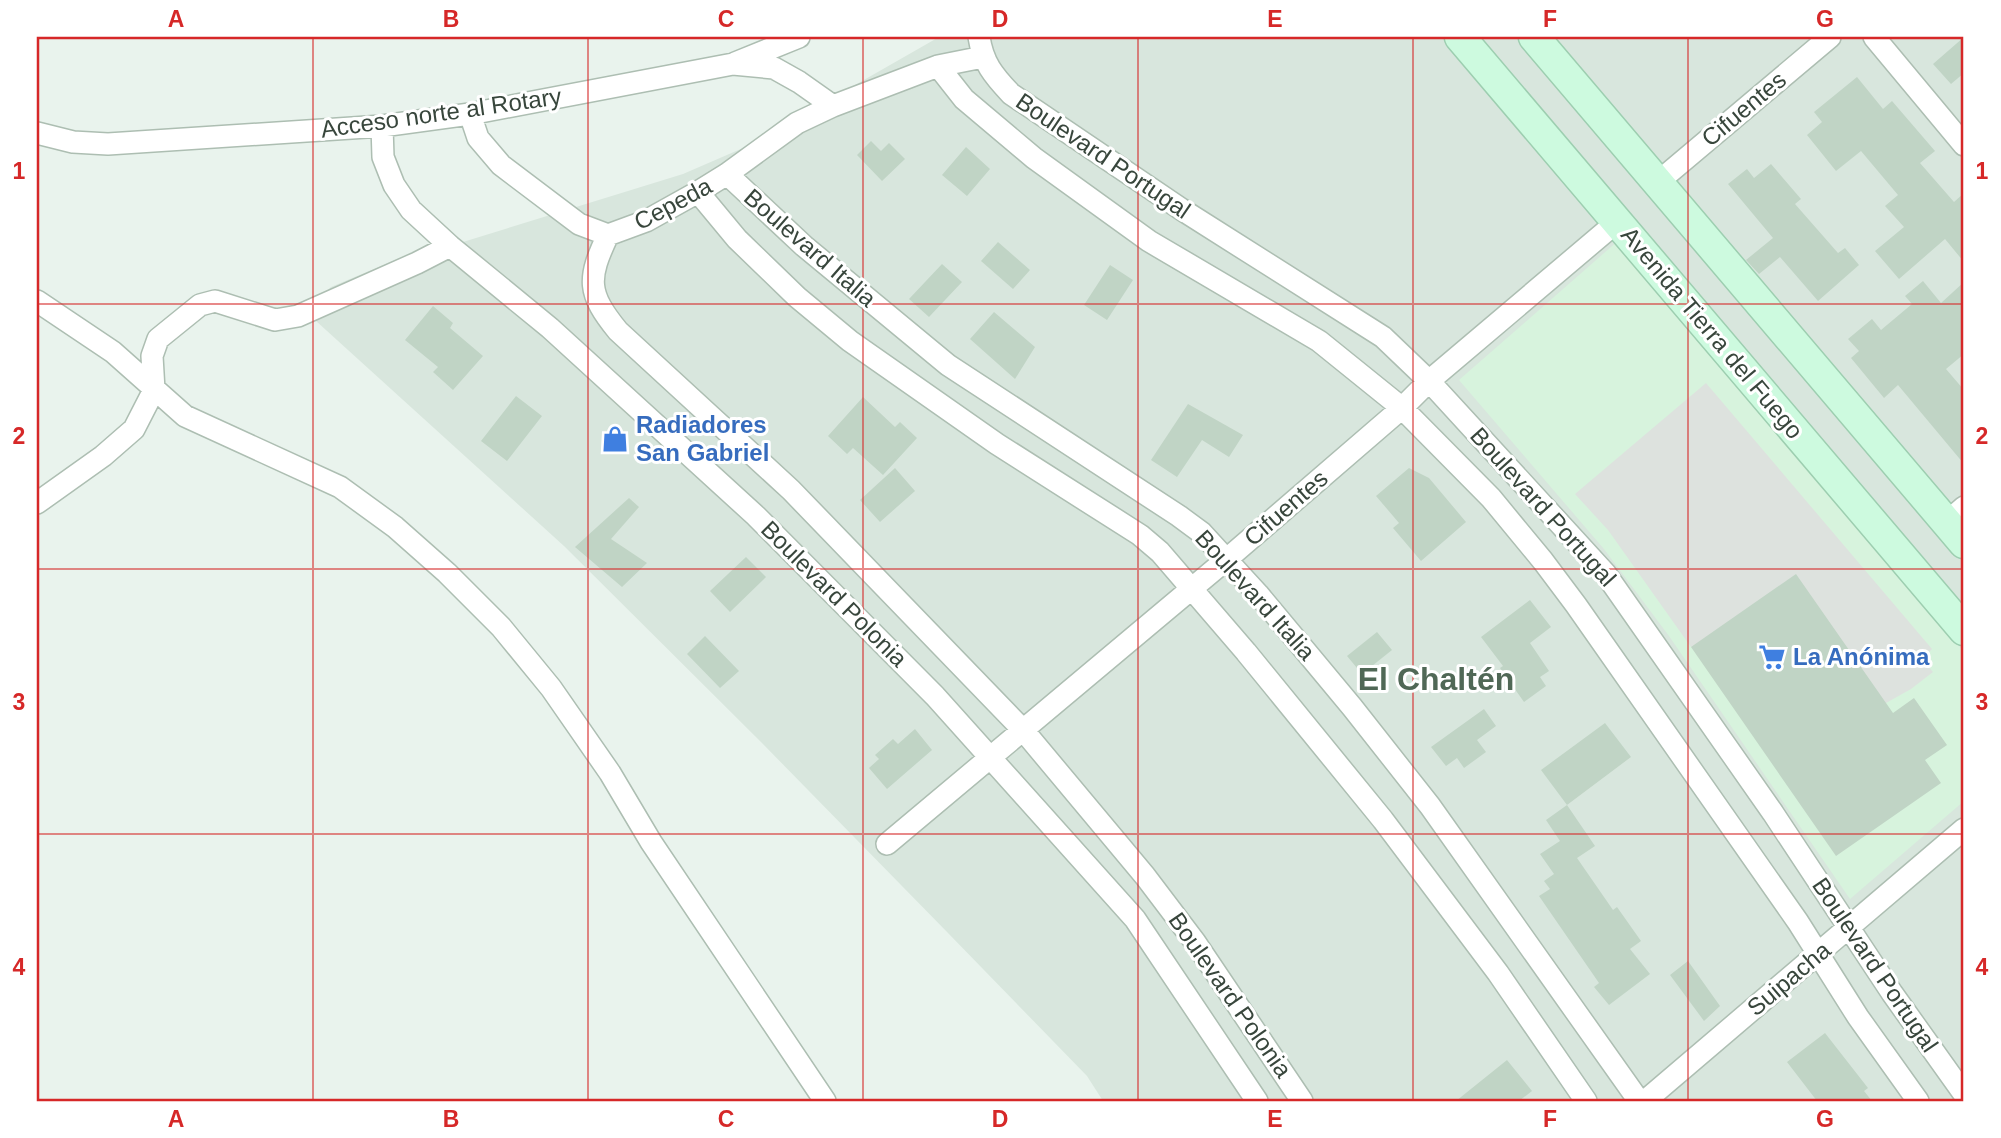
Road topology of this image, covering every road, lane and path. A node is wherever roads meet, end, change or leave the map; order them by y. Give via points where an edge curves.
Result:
1 (799, 37) edge
2 (1460, 37) edge
3 (1534, 37) edge
4 (1830, 37) edge
5 (1874, 37) edge
6 (981, 47) edge
7 (733, 64) junction
8 (937, 66) junction
9 (833, 106) junction
10 (470, 114) junction
11 (382, 126) junction
12 (37, 133) edge
13 (1964, 145) edge
14 (727, 174) junction
15 (1658, 182) junction
16 (698, 192) junction
17 (1618, 221) junction
18 (608, 235) junction
19 (450, 246) junction
20 (37, 301) edge
21 (1429, 381) junction
22 (154, 390) junction
23 (1402, 408) junction
24 (37, 503) edge
25 (1958, 524) edge
26 (1227, 559) junction
27 (1190, 588) junction
28 (1964, 630) edge
29 (1023, 730) junction
30 (990, 757) junction
31 (1964, 829) edge
32 (887, 844) dead end
33 (1849, 929) junction
34 (1818, 955) junction
35 (1964, 1094) edge
36 (825, 1101) edge
37 (1257, 1101) edge
38 (1303, 1101) edge
39 (1586, 1101) edge
40 (1639, 1101) edge
41 (1645, 1101) edge
42 (1918, 1101) edge

1 - 7 street
2 - 17 street, Avenida Tierra del Fuego
3 - 15 street
4 - 15 street, Cifuentes
5 - 13 street
6 - 8 street, Cepeda
6 - 21 street, Boulevard Portugal via 997,80 1011,94 1383,337
7 - 9 street, Acceso norte al Rotary via 774,68
7 - 10 street, Acceso norte al Rotary
8 - 9 street, Cepeda
8 - 23 street, Boulevard Portugal via 964,99 1034,158 1149,241 1319,341
9 - 14 street, Cepeda via 797,123
10 - 11 street, Acceso norte al Rotary
10 - 18 street, Cepeda via 478,138 501,165 579,224
11 - 12 street, Acceso norte al Rotary via 108,144
11 - 19 street, Boulevard Polonia via 383,157 394,185 411,210
14 - 16 street, Cepeda
14 - 26 street, Boulevard Italia via 804,246 948,365 1179,516
15 - 25 street
16 - 18 street, Cepeda via 646,221
16 - 27 street, Boulevard Italia via 737,239 850,341 1140,535
17 - 21 street, Cifuentes
17 - 28 street, Avenida Tierra del Fuego
18 - 29 street, Boulevard Polonia via 593,282 600,309 618,331 791,490
19 - 22 street via 299,316 275,320 215,301 200,305 158,339 152,356
19 - 30 street, Boulevard Polonia via 550,328 756,516
20 - 22 street via 113,352
21 - 23 street, Cifuentes
21 - 33 street, Boulevard Portugal via 1605,573
22 - 24 street via 134,429
22 - 36 street via 185,416 341,487 395,527 501,626 610,773 651,842
23 - 26 street, Cifuentes
23 - 34 street, Boulevard Portugal via 1491,498 1543,561
26 - 27 street, Cifuentes
26 - 40 street, Boulevard Italia via 1430,806
27 - 29 street, Cifuentes
27 - 39 street, Boulevard Italia via 1383,820 1499,973
29 - 30 street, Cifuentes
29 - 38 street, Boulevard Polonia via 1146,876
30 - 32 street, Cifuentes
30 - 37 street, Boulevard Polonia via 1135,919
31 - 33 street, Suipacha
33 - 34 street, Suipacha
33 - 35 street, Boulevard Portugal
34 - 41 street, Suipacha
34 - 42 street, Boulevard Portugal

